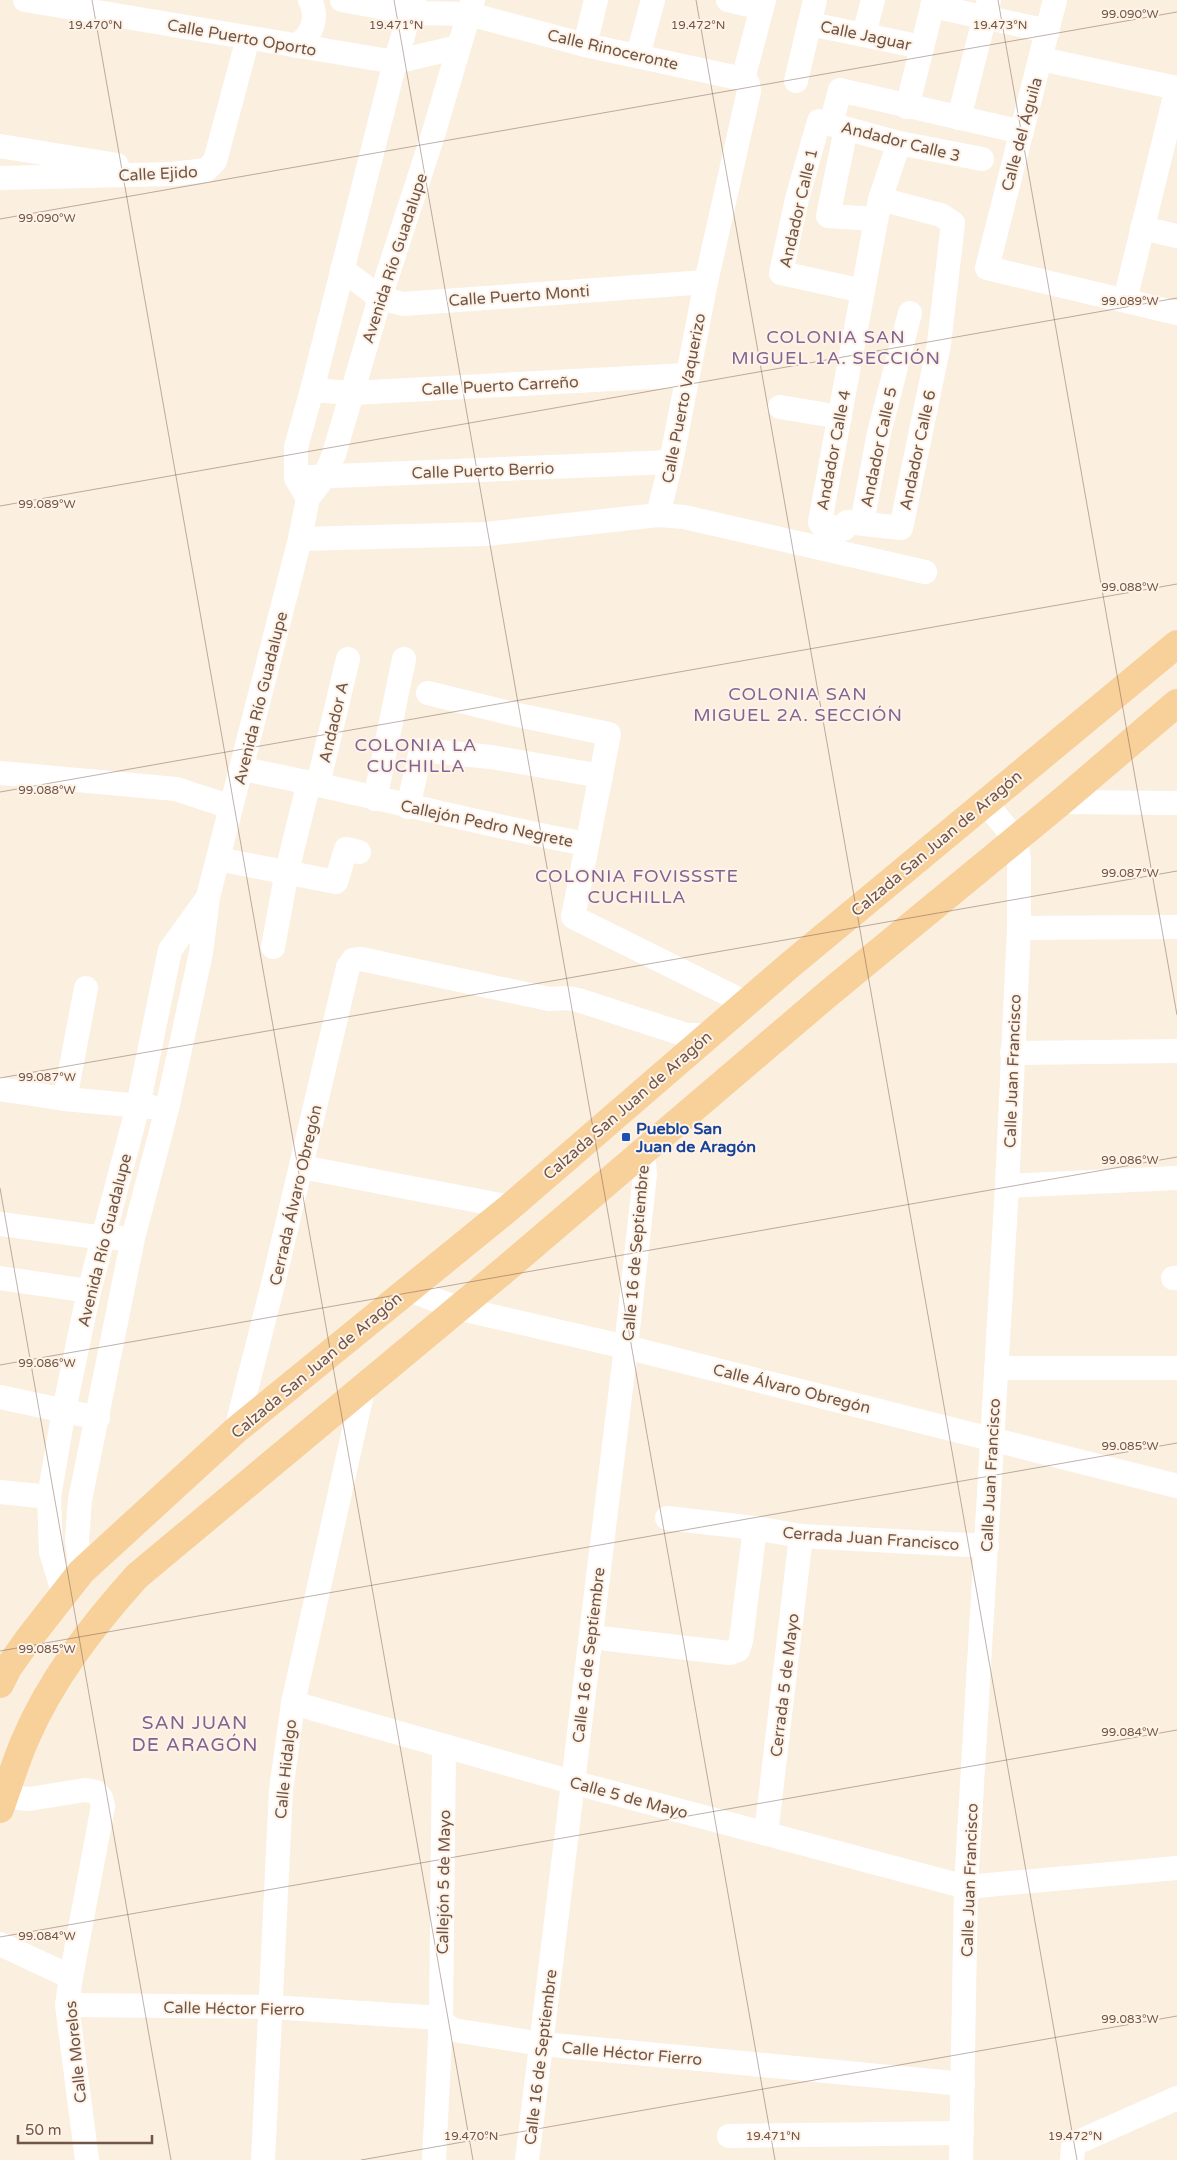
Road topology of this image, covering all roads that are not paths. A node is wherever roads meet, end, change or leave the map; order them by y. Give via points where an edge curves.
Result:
1 (25, 0) edge
2 (310, 0) edge
3 (342, 0) edge
4 (596, 0) edge
5 (653, 0) edge
6 (728, 0) edge
7 (816, 0) edge
8 (873, 0) edge
9 (1055, 0) edge
10 (933, 3) edge
11 (763, 4) edge
12 (413, 7) edge
13 (471, 7) edge
14 (986, 9) edge
15 (810, 24) junction
16 (1048, 31) junction
17 (864, 34) junction
18 (248, 38) junction
19 (585, 45) junction
20 (296, 46) junction
21 (458, 47) junction
22 (922, 47) junction
23 (638, 55) junction
24 (1041, 59) junction
25 (395, 62) junction
26 (796, 81) dead end
27 (746, 85) junction
28 (1177, 88) edge
29 (907, 107) junction
30 (960, 118) junction
31 (832, 125) junction
32 (1022, 132) junction
33 (899, 143) junction
34 (0, 146) edge
35 (969, 164) dead end
36 (1168, 165) edge
37 (173, 174) junction
38 (0, 178) edge
39 (878, 209) junction
40 (1142, 228) junction
41 (1177, 236) edge
42 (342, 269) junction
43 (706, 282) junction
44 (863, 291) junction
45 (380, 298) junction
46 (1125, 300) junction
47 (910, 313) dead end
48 (1177, 313) edge
49 (687, 375) junction
50 (312, 390) junction
51 (352, 393) junction
52 (780, 407) dead end
53 (840, 417) junction
54 (671, 462) junction
55 (325, 476) junction
56 (302, 488) junction
57 (658, 515) junction
58 (862, 523) junction
59 (300, 539) junction
60 (925, 572) dead end
61 (1177, 644) edge
62 (348, 659) dead end
63 (404, 659) dead end
64 (428, 693) dead end
65 (1177, 704) edge
66 (243, 769) junction
67 (0, 773) edge
68 (601, 776) junction
69 (314, 783) junction
70 (375, 799) junction
71 (985, 802) junction
72 (1061, 802) junction
73 (1177, 803) edge
74 (231, 807) junction
75 (408, 807) junction
76 (1016, 840) junction
77 (587, 844) junction
78 (359, 852) dead end
79 (218, 859) junction
80 (287, 871) junction
81 (208, 897) junction
82 (1177, 927) edge
83 (1019, 928) junction
84 (273, 947) dead end
85 (86, 988) dead end
86 (746, 1004) junction
87 (707, 1036) junction
88 (1177, 1051) edge
89 (1012, 1053) junction
90 (0, 1089) edge
91 (65, 1099) junction
92 (138, 1106) junction
93 (166, 1108) junction
94 (643, 1150) junction
95 (302, 1166) junction
96 (1177, 1178) edge
97 (1007, 1186) junction
98 (510, 1207) junction
99 (0, 1224) edge
100 (104, 1238) junction
101 (133, 1238) junction
102 (0, 1278) edge
103 (407, 1290) junction
104 (90, 1291) junction
105 (457, 1308) junction
106 (626, 1347) junction
107 (996, 1368) junction
108 (1177, 1368) edge
109 (364, 1385) junction
110 (0, 1397) edge
111 (64, 1410) junction
112 (98, 1418) junction
113 (236, 1430) junction
114 (993, 1439) junction
115 (1177, 1486) edge
116 (0, 1492) edge
117 (49, 1497) junction
118 (667, 1518) dead end
119 (755, 1528) junction
120 (801, 1536) junction
121 (987, 1546) junction
122 (81, 1572) junction
123 (64, 1594) junction
124 (591, 1637) junction
125 (0, 1684) edge
126 (293, 1703) junction
127 (444, 1746) junction
128 (572, 1782) junction
129 (1, 1801) edge
130 (766, 1834) junction
131 (1177, 1868) edge
132 (966, 1887) junction
133 (0, 1944) edge
134 (71, 1977) junction
135 (67, 2005) junction
136 (272, 2007) junction
137 (441, 2018) junction
138 (542, 2044) junction
139 (963, 2084) junction
140 (1177, 2098) edge
141 (962, 2133) junction
142 (729, 2136) dead end
143 (1073, 2153) edge
144 (87, 2160) edge
145 (263, 2160) edge
146 (434, 2160) edge
147 (527, 2160) edge
148 (961, 2160) edge

1 - 18 street, Calle Puerto Oporto
2 - 20 street via 314,22 304,40
3 - 12 street
4 - 19 street
5 - 23 street
6 - 11 street
7 - 15 street
8 - 17 street
9 - 16 street, Calle del Águila
10 - 14 street
10 - 22 street
11 - 27 street, Calle Puerto Vaquerizo
12 - 13 street
12 - 25 street, Avenida Río Guadalupe
13 - 19 street, Calle Rinoceronte
13 - 21 street, Avenida Río Guadalupe
14 - 16 street
14 - 30 street
15 - 17 street, Calle Jaguar
15 - 26 street
16 - 24 street, Calle del Águila
17 - 22 street, Calle Jaguar
18 - 20 street, Calle Puerto Oporto
18 - 37 street, Calle Ejido via 215,161 206,170
19 - 23 street, Calle Rinoceronte
20 - 25 street, Calle Puerto Oporto
21 - 25 street, Calle Puerto Oporto
21 - 45 street, Avenida Río Guadalupe
22 - 29 street
23 - 27 street, Calle Rinoceronte
24 - 28 street
24 - 32 street, Calle del Águila
25 - 42 street, Avenida Río Guadalupe
27 - 43 street, Calle Puerto Vaquerizo
28 - 36 street
29 - 30 street
29 - 31 street via 840,90
30 - 32 street
31 - 33 street, Andador Calle 3
31 - 39 street via 828,216
31 - 44 street, Andador Calle 1 via 797,199 781,273
32 - 46 street, Calle del Águila via 987,268
33 - 35 street, Andador Calle 3
33 - 39 street, Andador Calle 4
34 - 37 street
36 - 40 street
37 - 38 street, Calle Ejido
39 - 44 street, Andador Calle 4
39 - 58 street, Andador Calle 6 via 941,215 953,223 939,344 901,528
40 - 41 street
40 - 46 street
42 - 45 street, Calle Puerto Monti
42 - 50 street, Avenida Río Guadalupe
43 - 45 street, Calle Puerto Monti via 403,304
43 - 49 street, Calle Puerto Vaquerizo
44 - 53 street, Andador Calle 4
45 - 51 street, Avenida Río Guadalupe
46 - 48 street
47 - 58 street, Andador Calle 5 via 879,433
49 - 51 street, Calle Puerto Carreño
49 - 54 street, Calle Puerto Vaquerizo
50 - 51 street, Calle Puerto Carreño
50 - 56 street, Avenida Río Guadalupe via 296,446
51 - 55 street, Avenida Río Guadalupe
52 - 53 street
53 - 58 street, Andador Calle 4 via 820,524 844,529 846,522
54 - 55 street, Calle Puerto Berrio
54 - 57 street, Calle Puerto Vaquerizo
55 - 56 street, Avenida Río Guadalupe
56 - 59 street, Avenida Río Guadalupe
57 - 59 street via 486,534
57 - 60 street via 684,517
59 - 66 street, Avenida Río Guadalupe
61 - 71 main road, Calzada San Juan de Aragón
62 - 69 street, Andador A
63 - 70 street
64 - 68 street via 609,734
65 - 72 main road
66 - 69 street, Callejón Pedro Negrete
66 - 74 street, Avenida Río Guadalupe
67 - 74 street via 176,789
68 - 75 street via 491,757 421,750
68 - 77 street
69 - 70 street, Callejón Pedro Negrete
69 - 80 street, Andador A
70 - 75 street, Callejón Pedro Negrete
71 - 76 street
71 - 86 main road, Calzada San Juan de Aragón
72 - 73 street
72 - 76 main road
74 - 79 street, Avenida Río Guadalupe
75 - 77 street, Callejón Pedro Negrete
76 - 83 street, Calle Juan Francisco
76 - 94 main road
77 - 86 street, Callejón Pedro Negrete via 573,917
78 - 80 street via 346,849 336,882
79 - 80 street
79 - 81 street, Avenida Río Guadalupe
80 - 84 street, Andador A
81 - 92 street, Avenida Río Guadalupe via 170,950
81 - 93 street, Avenida Río Guadalupe via 201,953
82 - 83 street
83 - 89 street, Calle Juan Francisco
85 - 91 street
86 - 87 main road, Calzada San Juan de Aragón
87 - 95 street, Cerrada Álvaro Obregón via 686,1035 578,1000 549,1000 371,961 353,960 348,967
87 - 98 main road, Calzada San Juan de Aragón
88 - 89 street
89 - 97 street, Calle Juan Francisco
90 - 91 street
91 - 92 street
92 - 93 street
92 - 100 street, Avenida Río Guadalupe
93 - 101 street, Avenida Río Guadalupe
94 - 105 main road
94 - 106 street, Calle 16 de Septiembre via 645,1175
95 - 98 street
95 - 113 street, Cerrada Álvaro Obregón
96 - 97 street
97 - 107 street, Calle Juan Francisco
98 - 103 main road, Calzada San Juan de Aragón
99 - 100 street
100 - 101 street
100 - 104 street, Avenida Río Guadalupe
101 - 112 street, Avenida Río Guadalupe
102 - 104 street
103 - 105 street, Calle Álvaro Obregón
103 - 113 main road, Calzada San Juan de Aragón
104 - 111 street, Avenida Río Guadalupe
105 - 106 street, Calle Álvaro Obregón
105 - 109 main road
106 - 114 street, Calle Álvaro Obregón
106 - 124 street, Calle 16 de Septiembre
107 - 108 street
107 - 114 street, Calle Juan Francisco
109 - 126 street, Calle Hidalgo
109 - 129 main road via 137,1576 105,1612 55,1682 25,1740
110 - 111 street
111 - 112 street
111 - 117 street, Avenida Río Guadalupe
112 - 122 street, Avenida Río Guadalupe via 80,1500 77,1540
113 - 122 main road, Calzada San Juan de Aragón
114 - 115 street, Calle Álvaro Obregón
114 - 121 street, Calle Juan Francisco
116 - 117 street
117 - 123 street, Avenida Río Guadalupe via 51,1552
118 - 119 street, Cerrada Juan Francisco
119 - 120 street, Cerrada Juan Francisco
119 - 124 street via 738,1650 730,1653
120 - 121 street, Cerrada Juan Francisco
120 - 130 street, Cerrada 5 de Mayo
121 - 132 street, Calle Juan Francisco
122 - 123 main road, Calzada San Juan de Aragón
123 - 125 main road, Calzada San Juan de Aragón via 8,1668
124 - 128 street, Calle 16 de Septiembre
126 - 127 street, Calle 5 de Mayo
126 - 136 street, Calle Hidalgo via 281,1790
127 - 128 street, Calle 5 de Mayo
127 - 137 street, Callejón 5 de Mayo
128 - 130 street, Calle 5 de Mayo
128 - 138 street, Calle 16 de Septiembre
129 - 134 street, Calle Morelos via 85,1790 96,1792 100,1798 103,1806
130 - 132 street, Calle 5 de Mayo
131 - 132 street
132 - 139 street, Calle Juan Francisco
133 - 134 street
134 - 135 street, Calle Morelos
135 - 136 street, Calle Héctor Fierro
135 - 144 street, Calle Morelos
136 - 137 street, Calle Héctor Fierro
136 - 145 street, Calle Hidalgo
137 - 138 street, Calle Héctor Fierro via 453,2030
137 - 146 street, Callejón 5 de Mayo
138 - 139 street, Calle Héctor Fierro
138 - 147 street, Calle 16 de Septiembre
139 - 141 street, Calle Juan Francisco
140 - 143 street
141 - 142 street
141 - 148 street, Calle Juan Francisco

